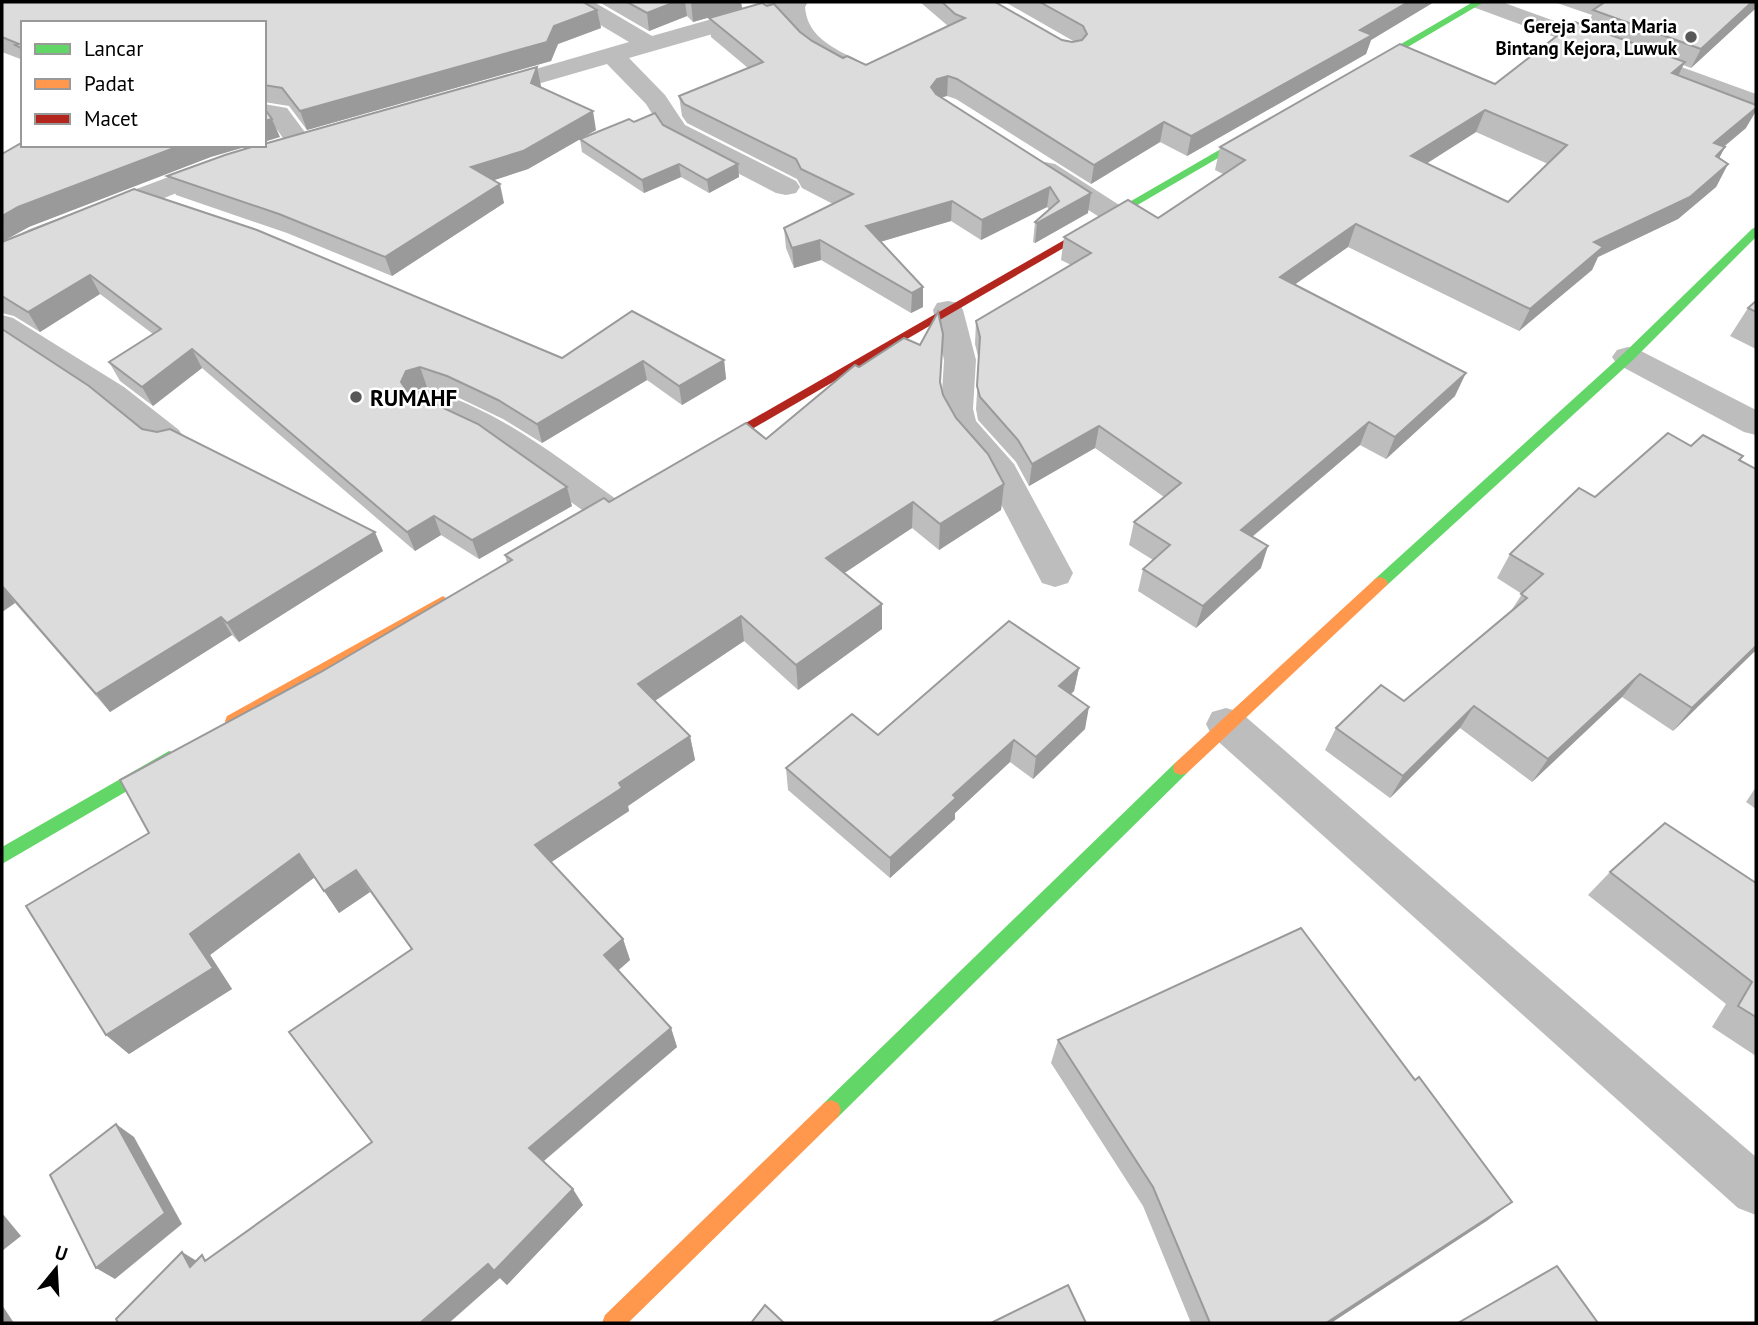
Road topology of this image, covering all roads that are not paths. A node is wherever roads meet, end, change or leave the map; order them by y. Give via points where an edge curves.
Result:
1 (578, 2) edge
2 (794, 2) edge
3 (1480, 2) edge
4 (647, 43) junction
5 (611, 54) junction
6 (869, 72) edge
7 (1349, 77) edge
8 (465, 97) edge
9 (1756, 103) edge
10 (266, 112) edge
11 (1279, 118) edge
12 (274, 150) edge
13 (1024, 156) edge
14 (248, 158) edge
15 (786, 187) dead end
16 (140, 195) junction
17 (177, 208) edge
18 (1114, 214) junction
19 (1756, 231) edge
20 (2, 254) edge
21 (948, 310) junction
22 (2, 326) edge
23 (1628, 357) junction
24 (426, 400) edge
25 (1756, 424) edge
26 (167, 438) edge
27 (687, 461) edge
28 (604, 508) edge
29 (1055, 573) dead end
30 (458, 592) edge
31 (1226, 724) junction
32 (221, 728) edge
33 (185, 749) edge
34 (2, 856) edge
35 (1756, 1190) edge
36 (613, 1323) edge

1 - 4 street
2 - 4 street
2 - 6 street via 795,24 812,43 837,60
3 - 7 street
3 - 9 street
4 - 5 street
5 - 8 street
5 - 15 street via 656,100 675,130
10 - 12 street via 278,113 311,140
11 - 18 street
13 - 18 street
14 - 16 street
16 - 17 street
16 - 20 street
18 - 21 street
19 - 23 street
21 - 27 street
21 - 29 street via 960,360 960,421 1002,472
22 - 26 street via 113,394
23 - 25 street
23 - 31 street
24 - 28 street via 460,411 500,434
30 - 32 street
31 - 35 street
31 - 36 street
33 - 34 street

